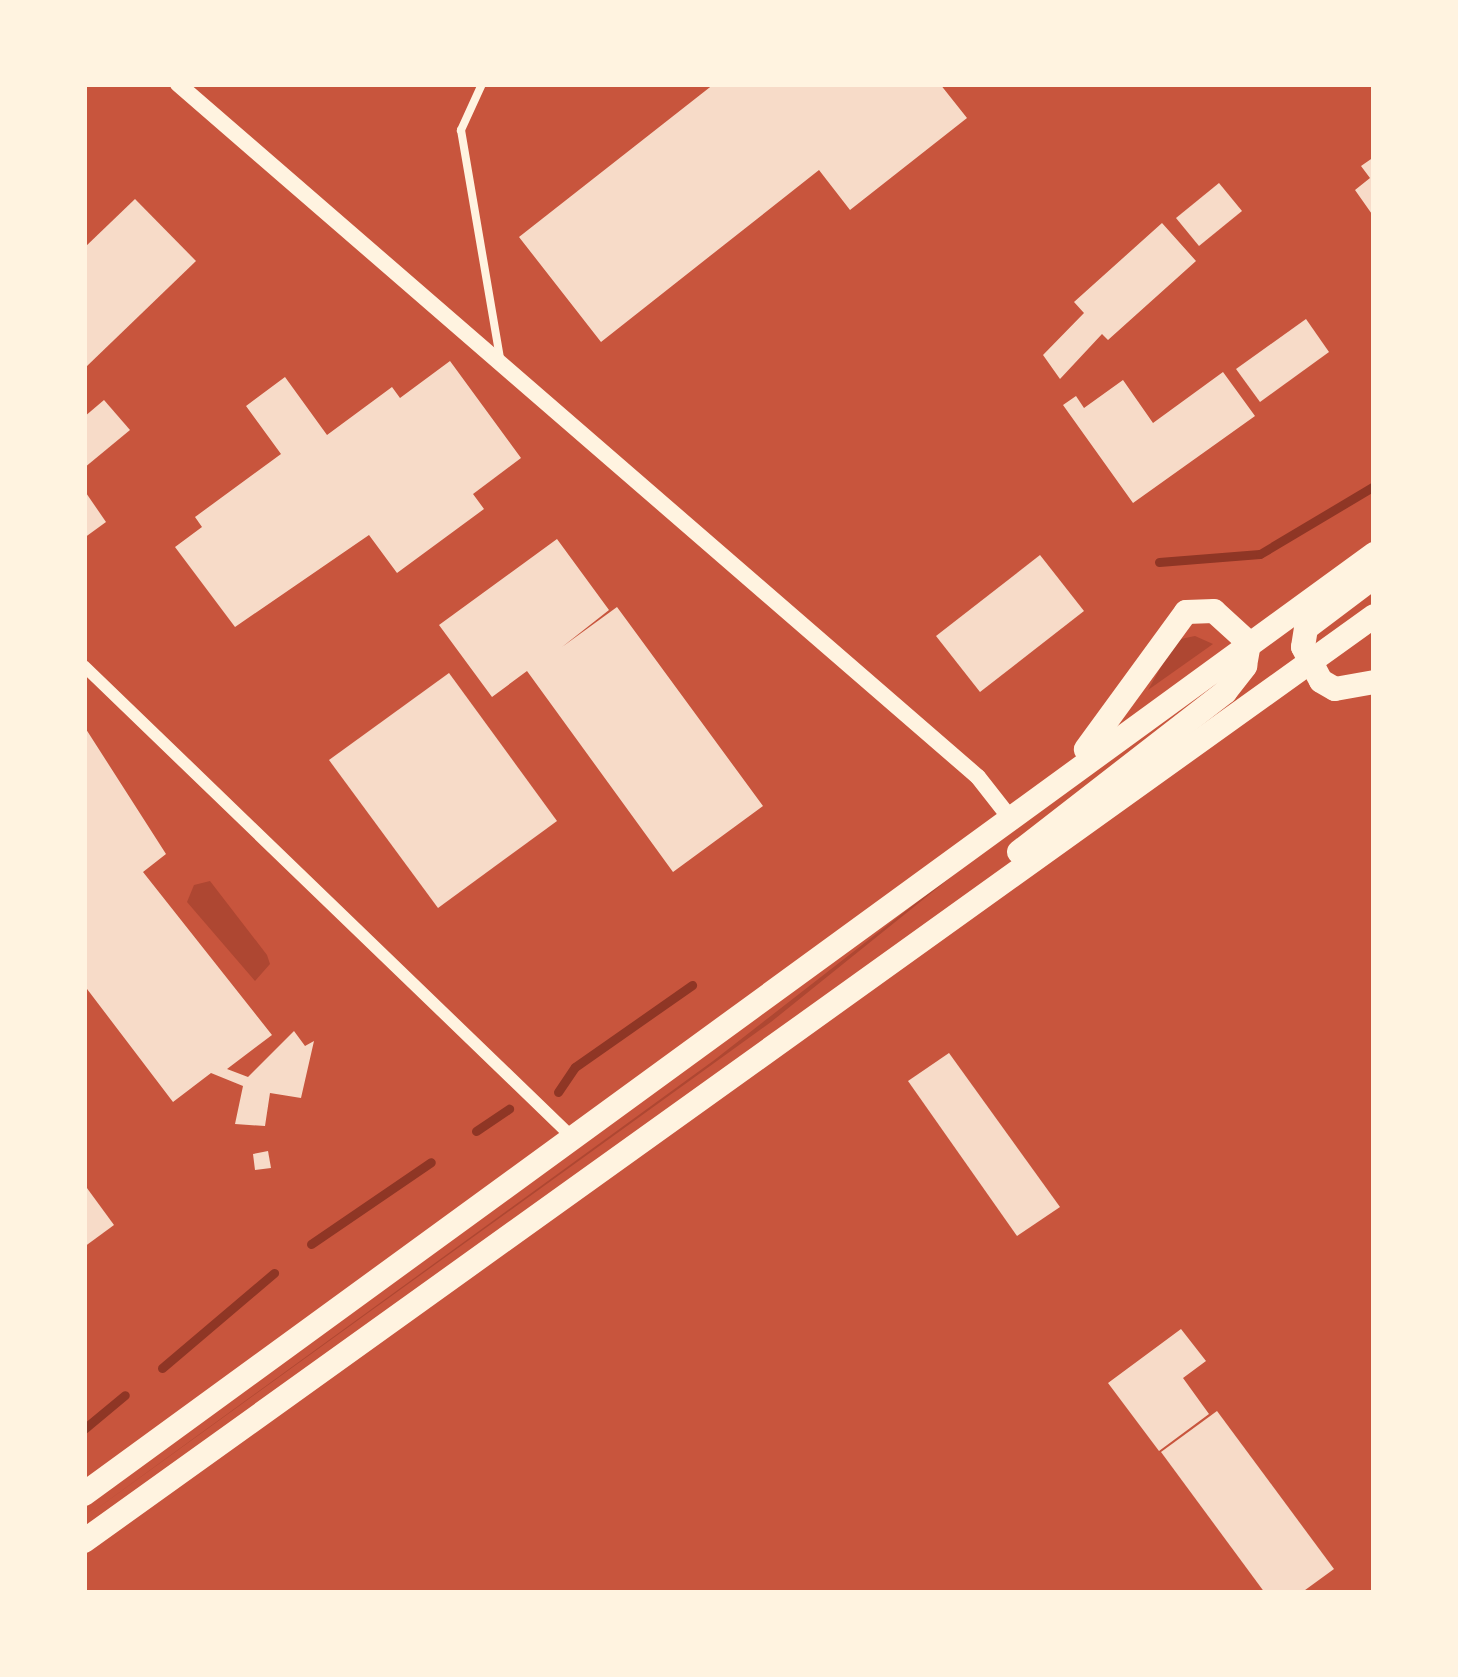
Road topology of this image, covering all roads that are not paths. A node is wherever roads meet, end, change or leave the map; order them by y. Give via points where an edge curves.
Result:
1 (178, 84) edge
2 (482, 84) edge
3 (500, 360) junction
4 (1374, 554) edge
5 (1374, 577) edge
6 (1374, 616) edge
7 (1249, 643) junction
8 (1309, 663) junction
9 (84, 666) edge
10 (1374, 682) edge
11 (1065, 773) junction
12 (1007, 814) junction
13 (980, 892) junction
14 (573, 1138) junction
15 (84, 1494) edge
16 (84, 1540) edge

1 - 3 street
2 - 3 lane via 461,130
3 - 12 street via 978,777
4 - 7 highway
5 - 8 highway via 1306,628
6 - 8 highway
7 - 11 highway
7 - 11 highway via 1214,611 1186,612
7 - 13 highway via 1245,666 1225,692 1040,830
8 - 10 highway via 1335,689
8 - 13 highway
9 - 14 street
11 - 12 highway
12 - 14 highway
13 - 16 highway
14 - 15 highway

